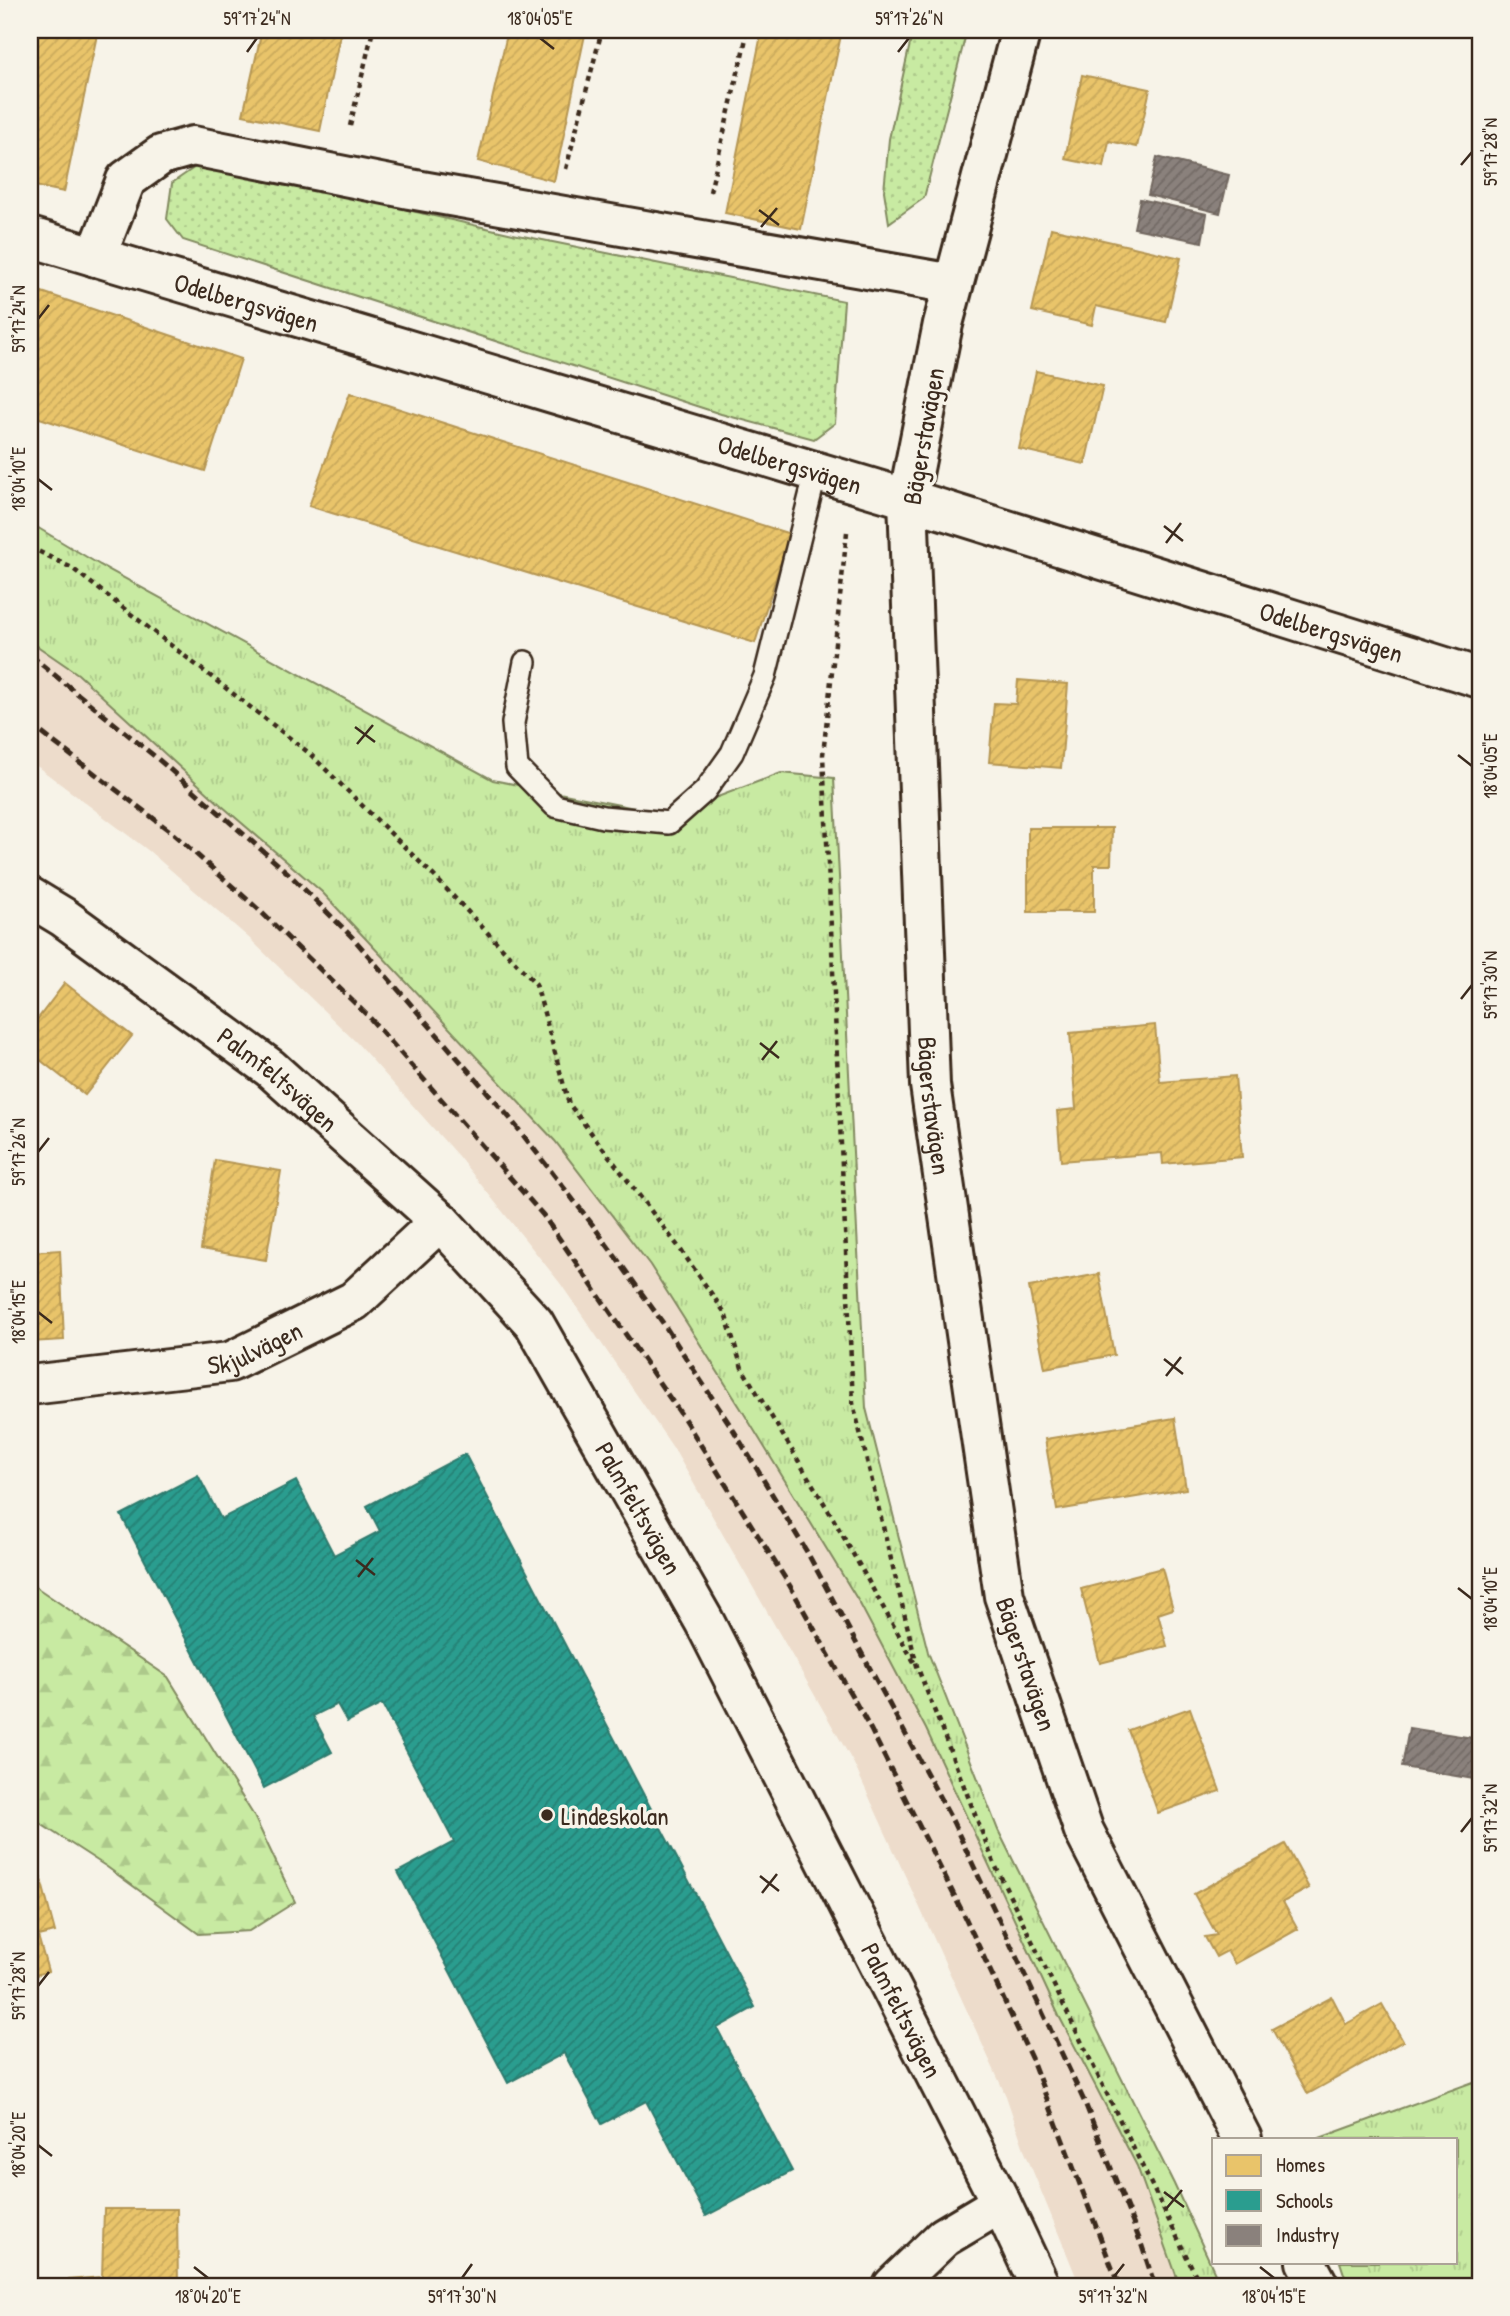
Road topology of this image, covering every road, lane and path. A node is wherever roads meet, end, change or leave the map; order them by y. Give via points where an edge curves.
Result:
1 (373, 30) edge
2 (602, 30) edge
3 (748, 30) edge
4 (1021, 30) edge
5 (338, 175) junction
6 (554, 214) junction
7 (30, 237) edge
8 (740, 247) junction
9 (96, 257) junction
10 (953, 284) junction
11 (816, 472) junction
12 (853, 483) junction
13 (908, 499) junction
14 (30, 547) edge
15 (525, 662) dead end
16 (1480, 678) edge
17 (30, 897) edge
18 (440, 1221) junction
19 (30, 1385) edge
20 (917, 1666) junction
21 (1241, 2138) edge
22 (1001, 2203) junction
23 (1307, 2264) edge
24 (892, 2286) edge
25 (1040, 2286) edge
26 (1201, 2286) edge
27 (1319, 2286) edge

1 - 5 path
2 - 6 path
3 - 8 path via 707,208
4 - 10 street, Bägerstavägen
5 - 6 street
5 - 9 street via 193,146 161,155 126,180
6 - 8 street
7 - 9 street, Odelbergsvägen
8 - 10 street
9 - 11 street, Odelbergsvägen
10 - 13 street, Bägerstavägen
11 - 12 street, Odelbergsvägen
11 - 15 lane via 765,676 732,753 705,791 669,822 603,817 555,806 517,767 513,723
12 - 13 street, Odelbergsvägen
12 - 20 path via 823,755 853,1403
13 - 16 street, Odelbergsvägen
13 - 21 street, Bägerstavägen via 930,1085 1004,1596 1084,1831
14 - 20 path via 72,568 309,753 536,984 569,1104 724,1313 742,1368
17 - 18 street, Palmfeltsvägen via 270,1068
18 - 19 street, Skjulvägen via 354,1301 230,1363
18 - 22 street, Palmfeltsvägen via 534,1323 704,1621
20 - 26 path via 994,1863
22 - 24 street via 944,2237
22 - 25 street, Palmfeltsvägen
23 - 27 street

